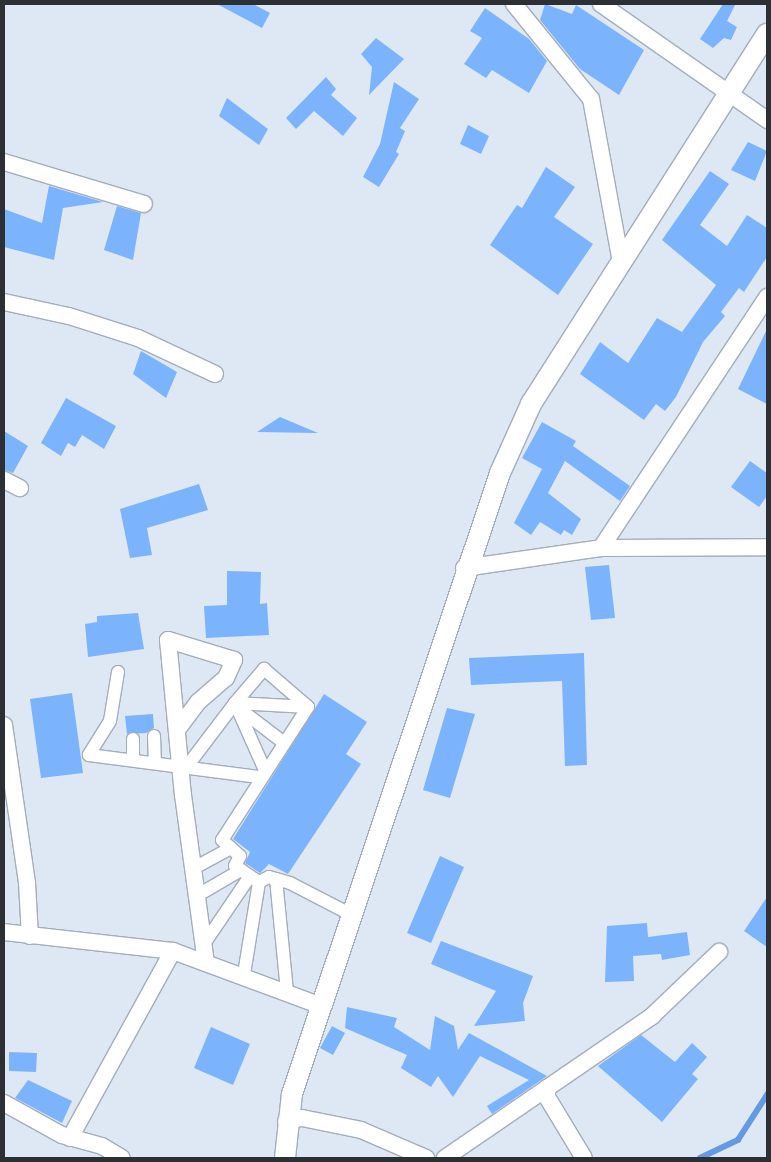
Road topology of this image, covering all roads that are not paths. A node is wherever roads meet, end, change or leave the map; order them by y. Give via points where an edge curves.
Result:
1 (514, 4) edge
2 (601, 4) edge
3 (767, 34) edge
4 (729, 93) junction
5 (767, 120) edge
6 (5, 168) edge
7 (144, 204) dead end
8 (621, 262) junction
9 (767, 297) edge
10 (4, 302) edge
11 (215, 374) dead end
12 (4, 480) edge
13 (20, 488) dead end
14 (767, 547) edge
15 (601, 548) junction
16 (464, 568) junction
17 (118, 672) dead end
18 (235, 705) junction
19 (308, 707) junction
20 (4, 725) edge
21 (177, 730) junction
22 (154, 736) dead end
23 (133, 739) dead end
24 (283, 742) junction
25 (133, 760) junction
26 (155, 762) junction
27 (184, 765) junction
28 (262, 773) junction
29 (231, 848) junction
30 (194, 868) junction
31 (250, 876) junction
32 (276, 879) junction
33 (198, 895) junction
34 (352, 915) junction
35 (4, 932) edge
36 (30, 936) junction
37 (204, 944) junction
38 (174, 951) junction
39 (718, 952) dead end
40 (206, 962) junction
41 (244, 974) junction
42 (287, 991) junction
43 (322, 1006) junction
44 (546, 1088) junction
45 (4, 1103) edge
46 (286, 1120) junction
47 (70, 1138) junction
48 (122, 1158) edge
49 (285, 1158) edge
50 (426, 1158) edge
51 (445, 1158) edge
52 (584, 1158) edge

1 - 8 street via 591,99
2 - 4 street
3 - 4 street
4 - 5 street
4 - 8 street
6 - 7 street
8 - 16 street via 531,404
9 - 15 street
10 - 11 street via 70,316 138,338
12 - 13 street
14 - 15 street
15 - 16 street
16 - 34 street
17 - 25 street via 110,721 89,755
18 - 19 street
18 - 19 street via 264,669
18 - 24 street
18 - 27 street
18 - 28 street
19 - 24 street
20 - 36 street via 27,883
21 - 21 street via 168,640 234,660 226,678 198,702
21 - 27 street
22 - 26 street
23 - 25 street
24 - 28 street
25 - 26 street
26 - 27 street
27 - 28 street
27 - 30 street
28 - 29 street via 222,840
29 - 30 street
29 - 31 street via 240,856 235,866
30 - 33 street
31 - 32 street
31 - 33 street
31 - 37 street
31 - 41 street
32 - 34 street
32 - 42 street
33 - 37 street
34 - 43 street
35 - 36 street
36 - 38 street
37 - 40 street
38 - 40 street
38 - 47 street
39 - 44 street via 674,999
40 - 41 street
41 - 42 street
42 - 43 street
43 - 46 street
44 - 51 street
44 - 52 street via 547,1097
45 - 47 street
46 - 49 street
46 - 50 street via 302,1118 361,1130
47 - 48 street via 102,1146

